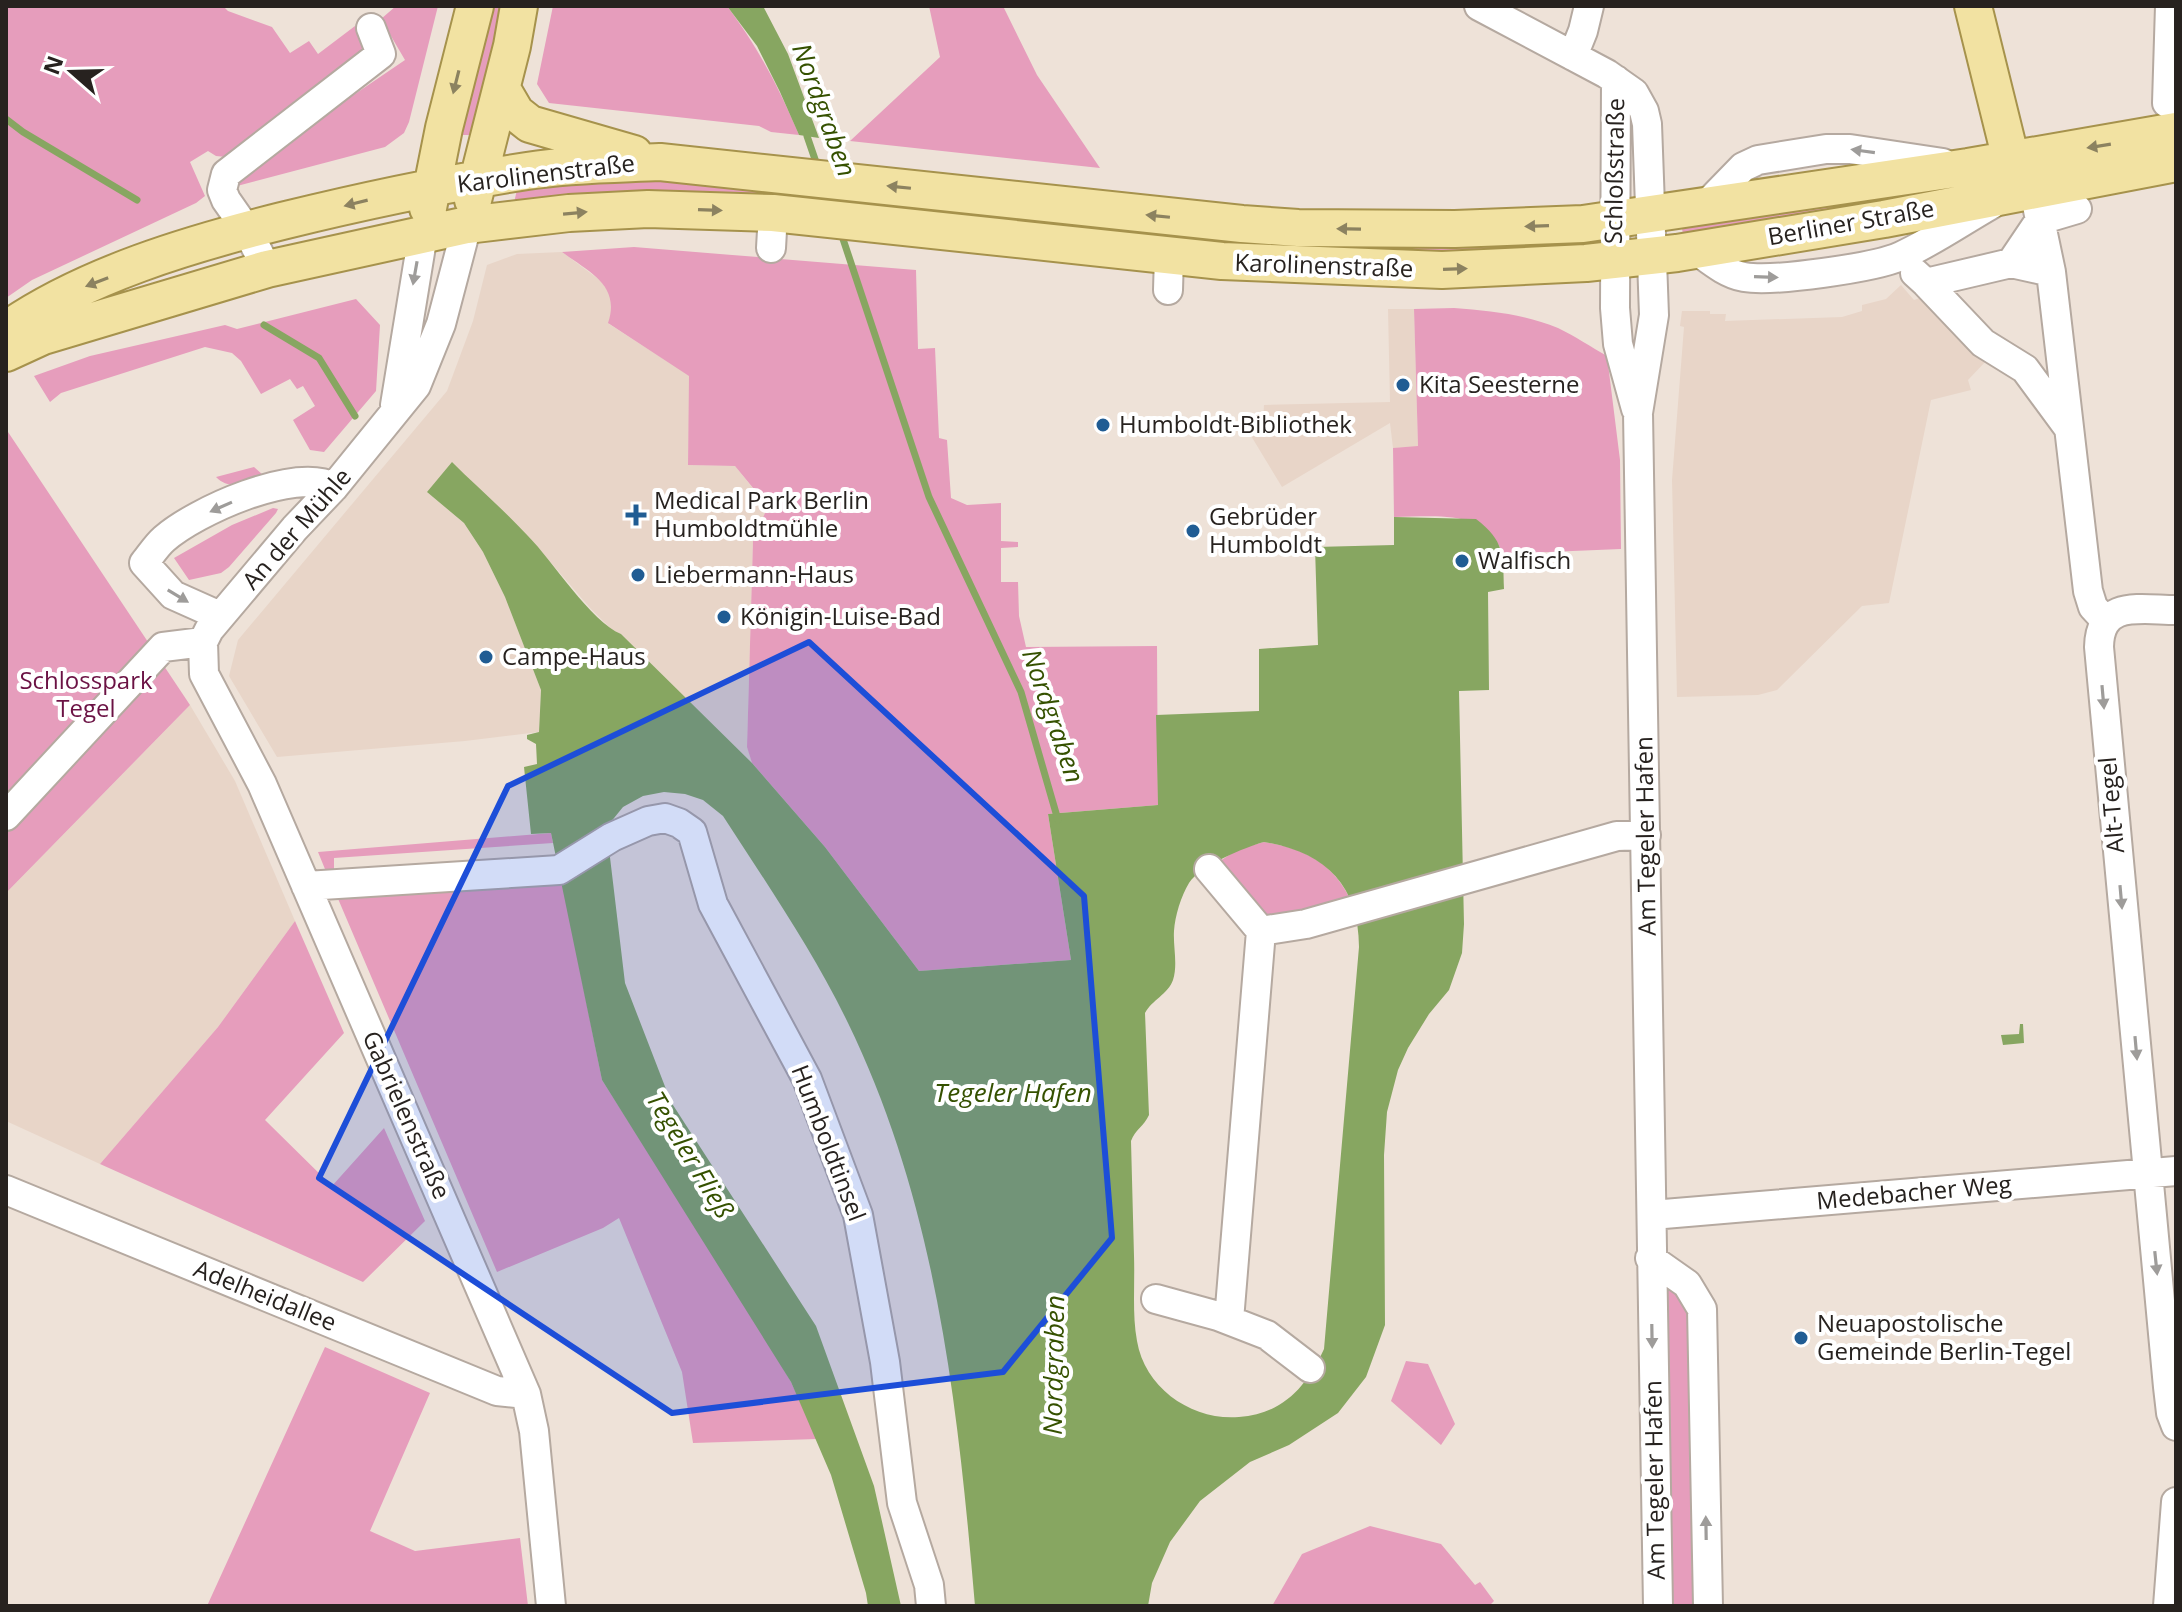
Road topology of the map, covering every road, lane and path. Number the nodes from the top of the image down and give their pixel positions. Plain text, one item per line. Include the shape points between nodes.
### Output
1 (475, 6) edge
2 (519, 6) edge
3 (1479, 6) edge
4 (1589, 6) edge
5 (1973, 6) edge
6 (2170, 6) edge
7 (371, 28) dead end
8 (1573, 56) junction
9 (1616, 80) junction
10 (502, 89) junction
11 (2171, 117) edge
12 (660, 162) junction
13 (2176, 163) edge
14 (478, 180) junction
15 (432, 188) junction
16 (2022, 192) junction
17 (1041, 203) junction
18 (2077, 209) dead end
19 (1651, 214) junction
20 (1614, 220) junction
21 (467, 225) junction
22 (236, 233) junction
23 (423, 234) junction
24 (1036, 242) junction
25 (1653, 257) junction
26 (1614, 261) junction
27 (2011, 263) junction
28 (262, 271) junction
29 (2051, 272) junction
30 (410, 313) junction
31 (441, 324) junction
32 (6, 330) edge
33 (6, 353) edge
34 (1638, 413) junction
35 (393, 417) junction
36 (2069, 429) junction
37 (334, 487) junction
38 (2176, 610) edge
39 (220, 616) junction
40 (2105, 620) junction
41 (203, 642) junction
42 (6, 816) edge
43 (1646, 835) junction
44 (1209, 869) dead end
45 (306, 886) junction
46 (1261, 931) junction
47 (2176, 1171) edge
48 (2147, 1173) junction
49 (6, 1190) edge
50 (1652, 1215) junction
51 (1650, 1258) junction
52 (1156, 1299) dead end
53 (1229, 1320) junction
54 (1310, 1368) dead end
55 (526, 1394) junction
56 (2176, 1426) edge
57 (2170, 1503) edge
58 (551, 1606) edge
59 (931, 1606) edge
60 (1658, 1606) edge
61 (1708, 1606) edge
62 (2156, 1606) edge
63 (2168, 1606) edge

1 -> 15 main road
2 - 10 main road
3 - 8 street, Schloßstraße
4 - 8 street
5 - 16 main road
6 - 11 street
7 - 22 street via 381,54 226,174 222,190
8 - 9 street, Schloßstraße
9 - 19 street, Schloßstraße via 1634,93 1644,111
9 - 20 street, Schloßstraße
10 - 12 main road via 516,113 530,124
10 - 14 main road
11 -> 16 main road, Berliner Straße
12 - 14 main road, Karolinenstraße via 543,169
17 -> 12 main road, Karolinenstraße
13 - 16 main road, Berliner Straße
14 - 15 main road, Karolinenstraße
14 - 21 main road
15 -> 22 main road, Karolinenstraße
15 - 23 main road
16 - 18 street
16 -> 19 main road, Berliner Straße via 1968,167
25 -> 16 main road, Berliner Straße
16 - 27 street
16 - 29 street
20 -> 17 main road, Karolinenstraße via 1470,228 1298,228
17 - 24 street
19 - 20 main road, Berliner Straße
19 - 25 street, Am Tegeler Hafen
20 - 26 street, Schloßstraße
21 - 23 main road, Karolinenstraße
21 -> 24 main road, Karolinenstraße via 614,210 707,210 772,230 809,217
21 - 31 street, An der Mühle
22 - 28 street
22 -> 32 main road, Karolinenstraße via 85,286
23 - 28 main road, Karolinenstraße
23 -> 30 street
24 -> 26 main road, Karolinenstraße via 1168,273 1222,261 1442,270
25 - 26 main road, Berliner Straße
25 - 34 street, Am Tegeler Hafen via 1654,315
26 - 34 street, Am Tegeler Hafen via 1618,344
27 - 29 street
27 - 36 street via 1920,278 1983,343 2025,369
28 - 33 main road, Karolinenstraße via 43,336
29 - 36 street
30 - 31 street
30 - 35 street
31 - 35 street, An der Mühle via 416,386
34 - 43 street, Am Tegeler Hafen
35 - 37 street, An der Mühle
36 - 40 street via 2088,591
37 - 39 street, An der Mühle
37 -> 39 street via 321,481 269,488 221,506 162,540 144,563 173,595
38 - 40 street via 2118,611
39 - 41 street, An der Mühle
40 -> 48 street, Alt-Tegel via 2099,631 2101,676
41 - 42 street via 163,647
41 - 45 street, Gabrielenstraße via 204,674 262,784
43 - 46 street via 1617,836 1306,924
43 - 50 street, Am Tegeler Hafen
44 - 46 street
45 - 55 street, Gabrielenstraße
45 - 59 street, Humboldtinsel via 559,870 648,821 665,818 692,832 713,904 807,1079 858,1215 885,1362 902,1503
46 - 53 street
47 - 48 street, Medebacher Weg
48 - 50 street, Medebacher Weg
48 -> 56 street, Alt-Tegel via 2169,1401
49 - 55 street, Adelheidallee via 497,1391
50 - 51 street, Am Tegeler Hafen
51 -> 60 street, Am Tegeler Hafen
61 -> 51 street, Am Tegeler Hafen via 1702,1309 1687,1284
52 - 53 street
53 - 54 street via 1267,1335
55 - 58 street, Gabrielenstraße
57 - 62 street
57 - 63 street

